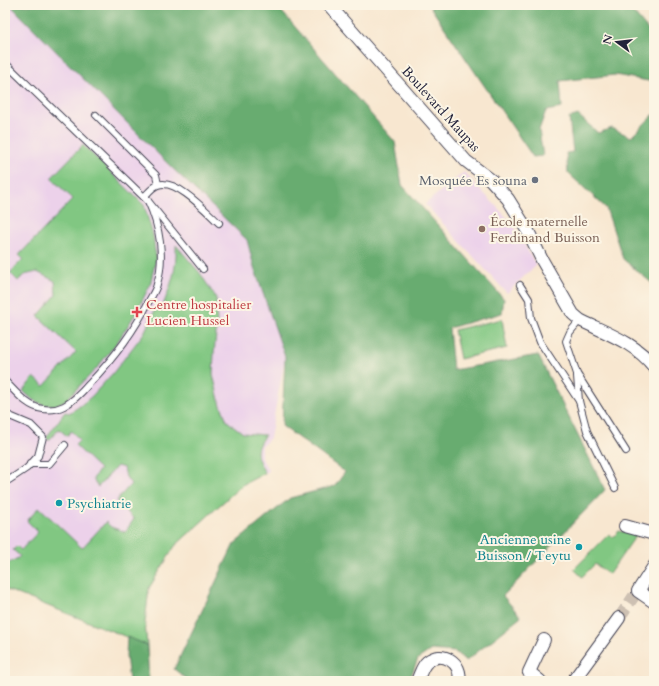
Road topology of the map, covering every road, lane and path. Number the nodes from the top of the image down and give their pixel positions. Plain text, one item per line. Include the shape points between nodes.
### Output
1 (329, 5) edge
2 (5, 63) edge
3 (96, 115) dead end
4 (158, 184) junction
5 (144, 197) junction
6 (148, 202) junction
7 (219, 223) dead end
8 (203, 269) dead end
9 (520, 285) dead end
10 (580, 320) junction
11 (654, 367) edge
12 (577, 374) junction
13 (5, 381) edge
14 (14, 390) junction
15 (5, 391) edge
16 (579, 401) junction
17 (5, 414) edge
18 (65, 445) dead end
19 (626, 451) dead end
20 (30, 464) junction
21 (5, 479) edge
22 (615, 488) dead end
23 (625, 526) dead end
24 (654, 534) edge
25 (654, 566) edge
26 (654, 602) edge
27 (619, 618) tunnel mouth
28 (544, 640) dead end
29 (417, 681) edge
30 (460, 681) edge
31 (540, 681) edge
32 (573, 681) edge

1 - 10 street, Boulevard Maupas via 466,161 491,180 508,200 573,314
2 - 5 lane
3 - 4 lane via 156,176
4 - 5 lane
4 - 7 lane via 176,187
5 - 6 lane
6 - 8 lane
6 - 14 lane via 158,229 160,267 157,286 126,340 100,372 66,406 43,409 35,407
9 - 16 lane via 529,299 531,318 540,342
10 - 11 street via 628,344 642,353
10 - 12 lane via 566,341
12 - 16 lane
12 - 19 lane
13 - 14 lane
14 - 15 lane
16 - 22 lane via 587,431
17 - 20 lane via 31,424 43,437 38,456
18 - 20 lane via 48,464
20 - 21 lane via 9,480
23 - 24 street
25 - 26 street via 636,594
27 - 32 street
28 - 31 street via 529,672
29 - 30 street via 426,663 439,656 454,662 461,674

